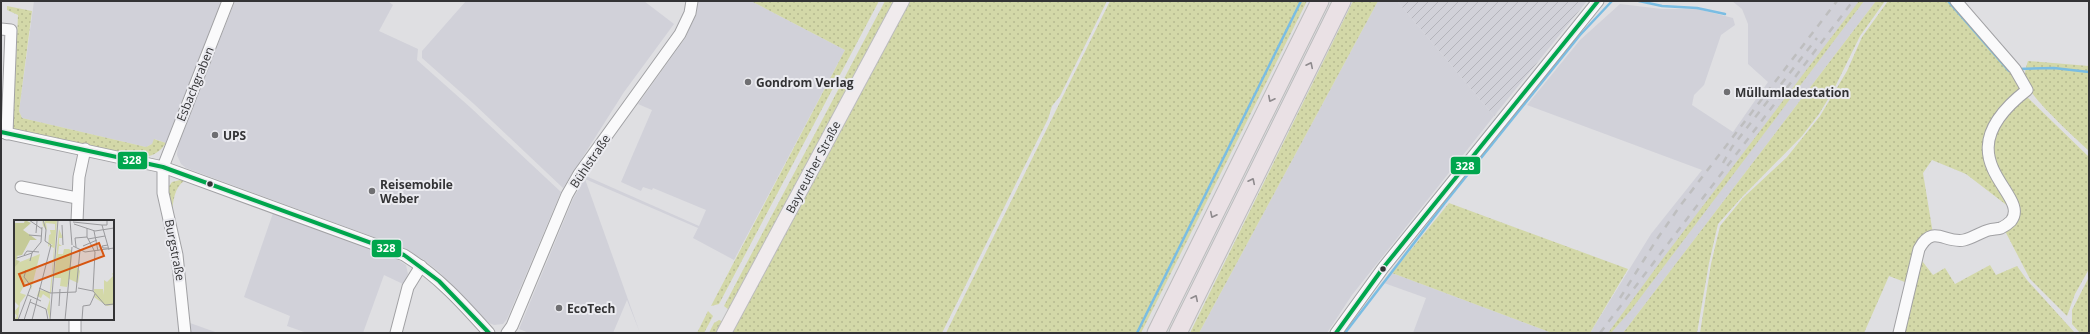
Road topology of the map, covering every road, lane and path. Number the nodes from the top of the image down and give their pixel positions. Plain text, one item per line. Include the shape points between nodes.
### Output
1 (228, 1) edge
2 (692, 1) edge
3 (902, 1) edge
4 (1320, 1) edge
5 (1342, 1) edge
6 (1598, 1) edge
7 (1956, 1) edge
8 (1, 29) edge
9 (5, 85) edge
10 (4, 133) edge
11 (85, 149) junction
12 (163, 167) junction
13 (21, 187) dead end
14 (77, 198) junction
15 (77, 220) edge
16 (421, 266) junction
17 (75, 320) edge
18 (75, 333) edge
19 (185, 333) edge
20 (396, 333) edge
21 (489, 333) edge
22 (507, 333) edge
23 (724, 333) edge
24 (1156, 333) edge
25 (1178, 333) edge
26 (1336, 333) edge
27 (1899, 333) edge

1 - 12 street, Esbachgraben
2 - 22 street, Bühlstraße via 690,13 680,34 579,174 567,195
3 - 23 main road, Bayreuther Straße
4 -> 24 highway
25 -> 5 highway
6 - 26 street via 1383,268
7 - 27 street via 2015,69 2027,90 1996,121 1991,130 1987,149 1990,165 2014,202 2014,216 2002,228 1963,240 1938,235 1924,240 1919,249
8 - 9 street via 11,30
9 - 10 street
10 - 11 street
11 - 12 street
11 - 14 street
12 - 16 street via 404,255
12 - 19 street, Burgstraße via 163,193 178,255
13 - 14 street
14 - 15 street
16 - 20 street via 408,287
16 - 21 street via 448,288
17 - 18 street

